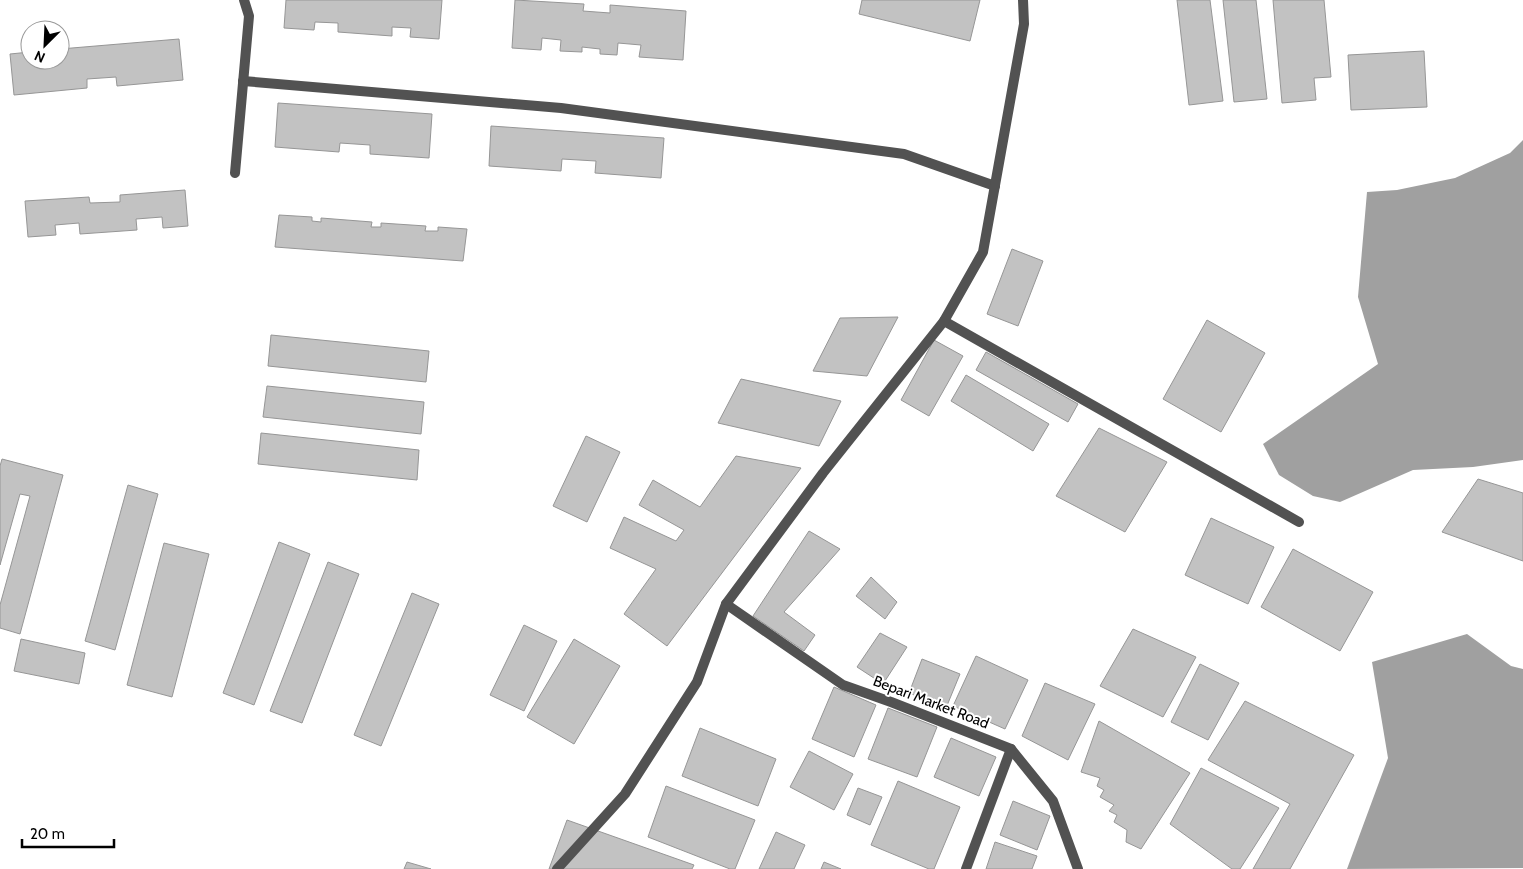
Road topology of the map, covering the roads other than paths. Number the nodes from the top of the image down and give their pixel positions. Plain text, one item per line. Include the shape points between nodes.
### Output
1 (244, 0) edge
2 (1023, 0) edge
3 (243, 81) junction
4 (235, 173) dead end
5 (995, 186) junction
6 (944, 321) junction
7 (1299, 522) dead end
8 (726, 604) junction
9 (1011, 749) junction
10 (557, 869) edge
11 (966, 869) edge
12 (1078, 869) edge

1 - 3 street via 249,16
2 - 5 street via 1024,24
3 - 4 street
3 - 5 street via 561,108 904,154
5 - 6 street via 983,252
6 - 7 street
6 - 8 street via 823,473
8 - 9 street, Bepari Market Road via 843,685
8 - 10 street via 697,682 625,794
9 - 11 street
9 - 12 street, Bepari Market Road via 1053,801

